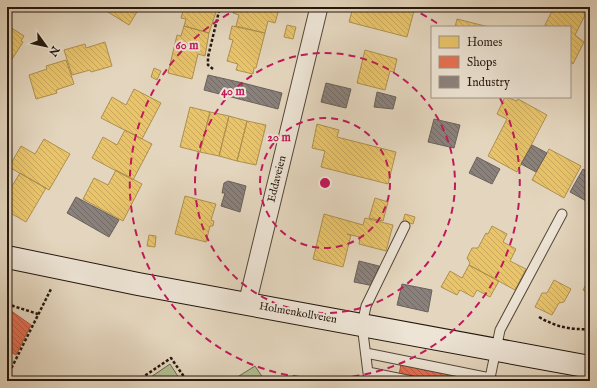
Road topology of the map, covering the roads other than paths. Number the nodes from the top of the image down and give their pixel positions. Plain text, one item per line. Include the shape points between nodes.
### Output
1 (319, 7) edge
2 (562, 214) dead end
3 (405, 226) dead end
4 (7, 257) edge
5 (247, 304) junction
6 (362, 325) junction
7 (495, 349) junction
8 (366, 353) junction
9 (590, 367) edge
10 (369, 377) edge
11 (492, 380) edge
12 (412, 381) edge

1 - 5 street, Eddaveien
2 - 7 lane via 500,330
3 - 6 lane via 366,306
4 - 5 main road, Holmenkollveien
5 - 6 main road, Holmenkollveien
6 - 7 main road, Holmenkollveien
6 - 8 lane
7 - 9 main road, Holmenkollveien
7 - 11 lane
8 - 10 lane
8 - 11 lane
10 - 12 lane

